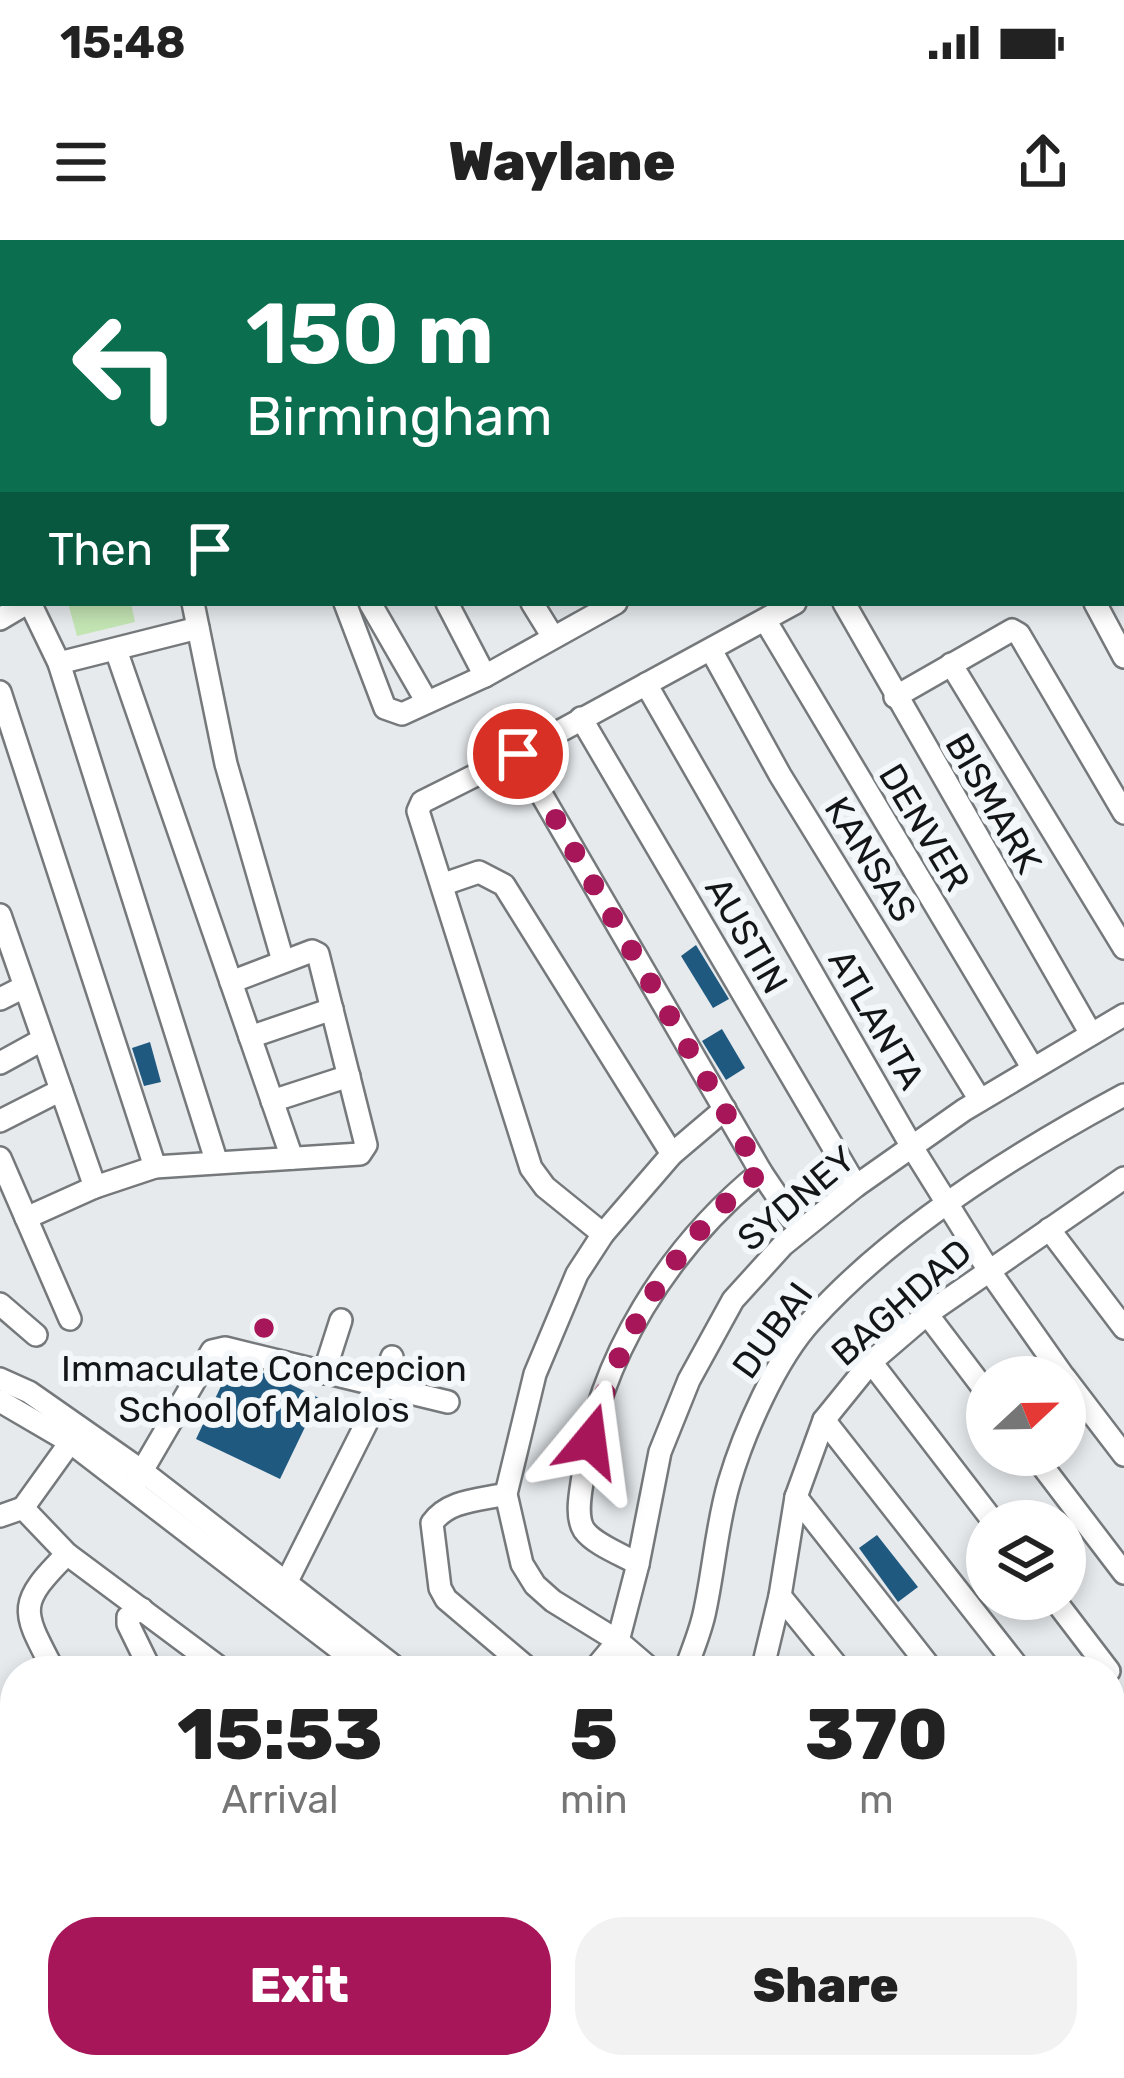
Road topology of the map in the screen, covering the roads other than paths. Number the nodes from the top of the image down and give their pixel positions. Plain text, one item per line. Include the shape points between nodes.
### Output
1 (30, 606) edge
2 (194, 606) edge
3 (346, 606) edge
4 (372, 606) edge
5 (449, 606) edge
6 (534, 606) edge
7 (607, 606) edge
8 (789, 606) edge
9 (846, 606) edge
10 (1098, 606) edge
11 (765, 620) junction
12 (198, 628) junction
13 (553, 637) junction
14 (1121, 642) edge
15 (116, 650) junction
16 (711, 650) junction
17 (58, 663) junction
18 (952, 664) junction
19 (485, 676) junction
20 (646, 685) junction
21 (0, 692) edge
22 (895, 697) junction
23 (427, 702) junction
24 (581, 718) junction
25 (518, 754) junction
26 (1124, 812) edge
27 (444, 884) junction
28 (2, 928) edge
29 (1124, 948) edge
30 (283, 961) junction
31 (231, 982) junction
32 (25, 987) junction
33 (0, 999) edge
34 (332, 1009) junction
35 (1124, 1016) edge
36 (1091, 1034) junction
37 (250, 1036) junction
38 (43, 1040) junction
39 (0, 1063) edge
40 (1033, 1067) junction
41 (349, 1076) junction
42 (61, 1090) junction
43 (1124, 1095) edge
44 (980, 1100) junction
45 (272, 1101) junction
46 (725, 1109) junction
47 (0, 1121) edge
48 (912, 1147) junction
49 (672, 1154) junction
50 (0, 1158) edge
51 (292, 1158) junction
52 (215, 1160) junction
53 (155, 1167) junction
54 (760, 1172) junction
55 (856, 1186) junction
56 (95, 1187) junction
57 (1121, 1187) edge
58 (948, 1206) junction
59 (26, 1218) junction
60 (1048, 1229) junction
61 (800, 1230) junction
62 (603, 1234) junction
63 (988, 1269) junction
64 (0, 1304) edge
65 (927, 1315) junction
66 (70, 1319) dead end
67 (341, 1320) dead end
68 (1124, 1328) edge
69 (36, 1335) dead end
70 (1050, 1356) edge
71 (392, 1357) dead end
72 (871, 1362) junction
73 (966, 1366) edge
74 (324, 1373) junction
75 (0, 1379) edge
76 (382, 1386) junction
77 (0, 1401) edge
78 (448, 1402) dead end
79 (1086, 1405) edge
80 (824, 1420) junction
81 (76, 1434) junction
82 (1124, 1455) edge
83 (1050, 1476) edge
84 (137, 1480) junction
85 (506, 1494) junction
86 (796, 1497) junction
87 (978, 1500) edge
88 (23, 1508) junction
89 (0, 1516) edge
90 (67, 1554) junction
91 (638, 1564) junction
92 (1124, 1573) edge
93 (281, 1592) junction
94 (780, 1596) junction
95 (142, 1609) junction
96 (1070, 1620) edge
97 (618, 1641) junction
98 (46, 1656) edge
99 (144, 1656) edge
100 (204, 1656) edge
101 (351, 1656) edge
102 (377, 1656) edge
103 (513, 1656) edge
104 (606, 1656) edge
105 (636, 1656) edge
106 (690, 1656) edge
107 (766, 1656) edge
108 (829, 1656) edge
109 (921, 1656) edge
110 (1009, 1656) edge
111 (1098, 1656) edge

1 - 17 street
2 - 12 street
3 - 23 street via 385,708 402,714
4 - 23 street
5 - 19 street
6 - 13 street
7 - 13 street
8 - 11 street
9 - 22 street, BISMARK
10 - 14 street
11 - 16 street
11 - 40 street, DENVER
12 - 15 street
12 - 30 street via 226,764
13 - 19 street
15 - 17 street
15 - 31 street
16 - 20 street
16 - 44 street, KANSAS
17 - 52 street
18 - 22 street
18 - 26 street via 1003,632 1019,634
18 - 29 street
19 - 23 street
20 - 24 street
20 - 48 street, ATLANTA
21 - 53 street
22 - 36 street, BISMARK
24 - 25 street
24 - 55 street, AUSTIN
25 - 27 street via 422,802 418,811
25 - 46 street
27 - 49 street via 479,872 504,884
27 - 62 street via 531,1168
28 - 32 street
30 - 31 street
30 - 34 street via 318,954
31 - 37 street
32 - 33 street
32 - 38 street
34 - 37 street
34 - 41 street
35 - 36 street, SYDNEY
36 - 40 street, SYDNEY
37 - 45 street
38 - 39 street
38 - 42 street
40 - 44 street, SYDNEY
41 - 45 street
41 - 51 street via 364,1150
42 - 47 street
42 - 56 street
43 - 58 street, DUBAI
44 - 48 street, SYDNEY
45 - 51 street
46 - 49 street
46 - 54 street
48 - 55 street, SYDNEY
48 - 58 street, ATLANTA
49 - 62 street
50 - 59 street
51 - 52 street
52 - 53 street
53 - 56 street
54 - 61 street
54 - 91 street via 707,1222 663,1281 628,1330 602,1393 579,1518 590,1535
55 - 61 street, SYDNEY
56 - 59 street
57 - 60 street, BAGHDAD
58 - 63 street, ATLANTA
58 - 106 street, DUBAI via 808,1323 756,1407 728,1485
59 - 66 street
60 - 63 street, BAGHDAD
60 - 68 street
61 - 91 street, SYDNEY via 733,1300 689,1380 660,1452
62 - 85 street via 544,1352
63 - 65 street, BAGHDAD
63 - 70 street, ATLANTA
64 - 69 street
65 - 72 street, BAGHDAD
65 - 73 street
67 - 74 street
71 - 76 street
72 - 80 street, BAGHDAD
72 - 87 street
74 - 76 street
74 - 84 street via 226,1348 212,1352
75 - 81 street via 29,1392
76 - 78 street
76 - 93 street
77 - 81 street
79 - 82 street, ATLANTA
80 - 86 street, BAGHDAD
80 - 110 street
81 - 84 street
81 - 88 street
83 - 92 street
84 - 93 street
85 - 97 street via 522,1564 536,1585
85 - 103 street via 450,1507 432,1523 440,1588
86 - 94 street, BAGHDAD
86 - 109 street
88 - 89 street
88 - 90 street
90 - 95 street
90 - 98 street via 28,1602
91 - 97 street, SYDNEY
93 - 101 street
93 - 102 street
94 - 107 street, BAGHDAD
94 - 108 street
95 - 99 street via 128,1624
95 - 100 street
96 - 111 street
97 - 104 street, SYDNEY
97 - 105 street

